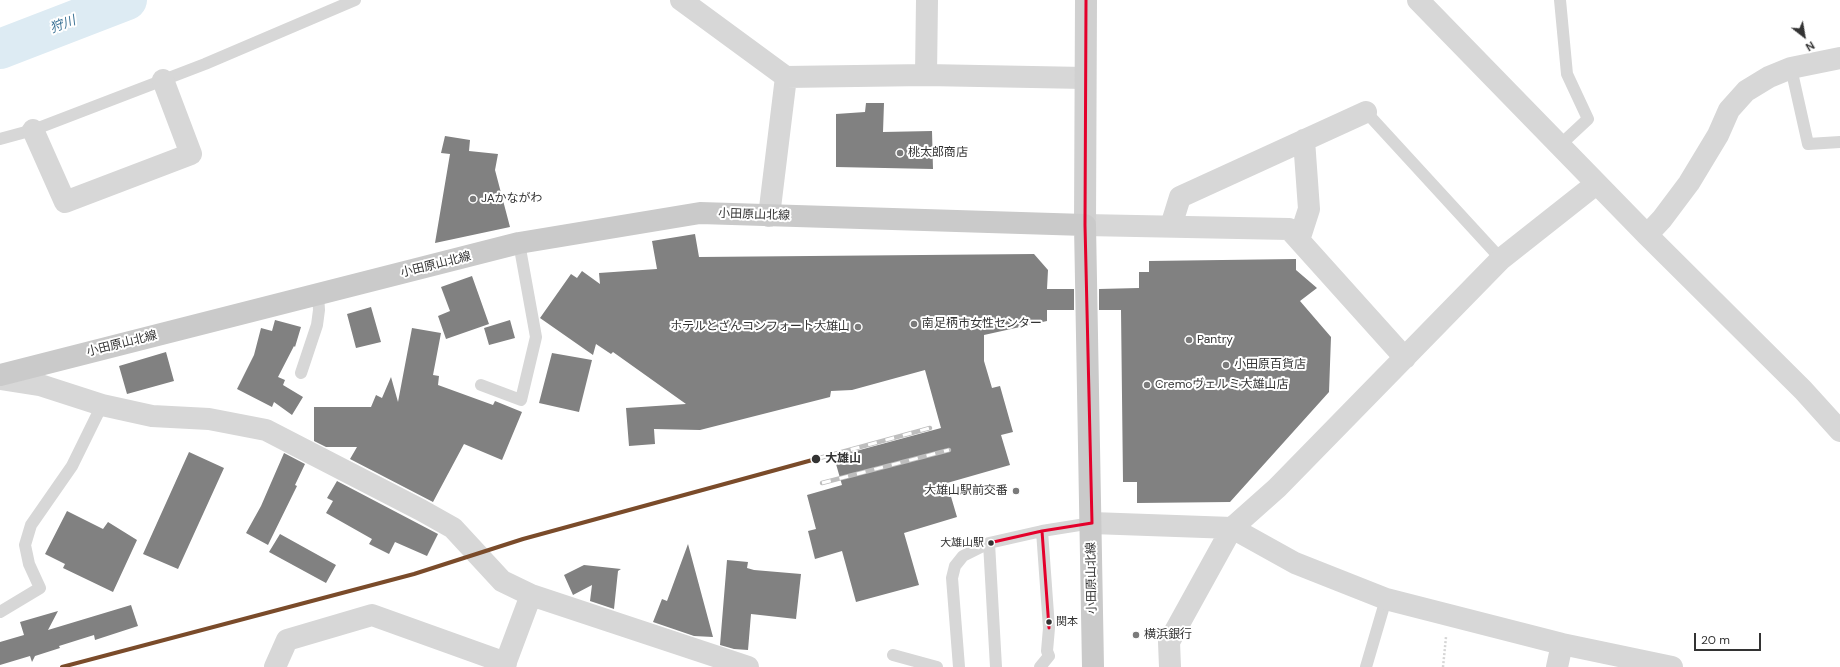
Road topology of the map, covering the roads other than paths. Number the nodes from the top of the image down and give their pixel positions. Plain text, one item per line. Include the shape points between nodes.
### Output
1 (355, 0) edge
2 (680, 0) edge
3 (927, 0) edge
4 (1086, 0) edge
5 (1418, 0) edge
6 (1560, 0) edge
7 (1840, 58) edge
8 (1791, 68) junction
9 (926, 75) junction
10 (786, 77) junction
11 (1085, 78) junction
12 (164, 80) junction
13 (1366, 112) joint
14 (33, 130) junction
15 (0, 139) edge
16 (1304, 140) junction
17 (1840, 142) edge
18 (1560, 146) junction
19 (1596, 184) junction
20 (769, 216) junction
21 (1085, 225) junction
22 (1171, 226) junction
23 (1646, 236) junction
24 (1299, 240) junction
25 (519, 243) junction
26 (1501, 259) junction
27 (318, 294) junction
28 (1405, 358) junction
29 (301, 372) dead end
30 (0, 375) edge
31 (0, 379) edge
32 (481, 385) dead end
33 (102, 405) junction
34 (1840, 431) edge
35 (1092, 523) junction
36 (1232, 528) junction
37 (1042, 531) junction
38 (989, 543) junction
39 (531, 595) junction
40 (1386, 599) junction
41 (0, 612) edge
42 (1562, 644) junction
43 (893, 655) dead end
44 (505, 665) edge
45 (276, 667) edge
46 (748, 667) edge
47 (937, 667) edge
48 (959, 667) edge
49 (996, 667) edge
50 (1040, 667) edge
51 (1093, 667) edge
52 (1170, 667) edge
53 (1366, 667) edge
54 (1557, 667) edge
55 (1672, 667) edge

1 - 12 lane
2 - 10 street
3 - 9 street
4 - 11 main road
5 - 18 street
6 - 18 lane via 1567,74 1588,119
7 - 8 street
8 - 17 lane via 1808,144
8 - 23 street via 1746,91 1730,110 1689,183
9 - 10 street
9 - 11 street
10 - 20 street
11 - 21 main road
12 - 14 lane
12 - 14 street via 191,154 65,202
13 - 16 street
13 - 26 lane
14 - 15 lane
16 - 22 street via 1180,198
16 - 24 street via 1309,209
18 - 19 street
19 - 23 street
19 - 26 street
20 - 21 main road, 小田原山北線
20 - 25 main road, 小田原山北線 via 700,213
21 - 22 street
21 - 35 main road, 小田原山北線
22 - 24 street via 1289,229
23 - 34 street via 1803,390
24 - 28 street
25 - 27 main road, 小田原山北線
25 - 32 lane via 536,337 521,400
26 - 28 street
27 - 29 lane via 317,325
27 - 30 main road, 小田原山北線
28 - 36 street via 1277,488
31 - 33 street via 40,385
33 - 39 street via 152,416 209,419 266,430 453,528 502,581
33 - 41 lane via 72,466 31,525 25,545 28,564 40,588
35 - 36 street
35 - 37 lane
35 - 51 main road, 小田原山北線
36 - 40 street via 1295,563
36 - 52 street via 1169,642
37 - 38 lane
37 - 50 lane via 1049,656
38 - 48 lane via 963,556 955,566 952,578
38 - 49 lane
39 - 44 street
39 - 46 street
40 - 42 street
40 - 53 lane
42 - 54 street
42 - 55 street
43 - 47 lane
44 - 45 street via 372,615 287,640

